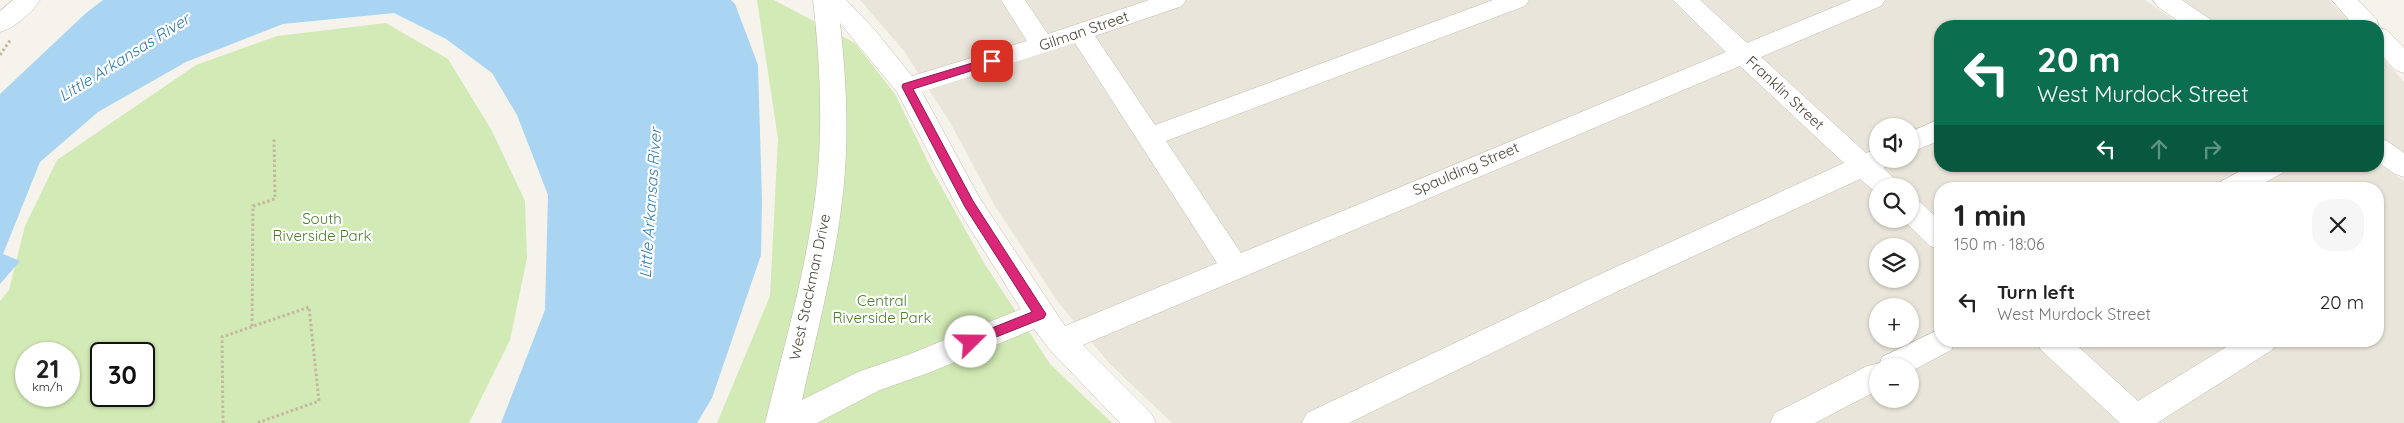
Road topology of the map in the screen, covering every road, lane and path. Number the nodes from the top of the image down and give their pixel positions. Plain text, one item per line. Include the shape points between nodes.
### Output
1 (28, 0) edge
2 (825, 0) edge
3 (832, 0) edge
4 (1013, 0) edge
5 (1174, 0) edge
6 (1517, 0) edge
7 (1685, 0) edge
8 (1873, 0) edge
9 (2165, 0) edge
10 (2344, 0) edge
11 (2193, 20) edge
12 (2362, 20) edge
13 (7, 30) edge
14 (1081, 33) junction
15 (2384, 42) edge
16 (1042, 45) junction
17 (1742, 53) junction
18 (0, 55) edge
19 (2404, 64) edge
20 (907, 87) junction
21 (1934, 132) edge
22 (274, 138) dead end
23 (1150, 138) junction
24 (1919, 139) edge
25 (2384, 152) edge
26 (1869, 161) edge
27 (1869, 162) edge
28 (2404, 167) edge
29 (2262, 172) edge
30 (2243, 182) edge
31 (1919, 218) edge
32 (1934, 232) edge
33 (1235, 266) junction
34 (1040, 314) junction
35 (252, 326) junction
36 (1060, 341) junction
37 (1934, 345) edge
38 (2058, 347) edge
39 (2253, 347) edge
40 (1908, 358) edge
41 (1869, 380) edge
42 (2138, 421) edge
43 (223, 423) edge
44 (257, 423) edge
45 (781, 423) edge
46 (787, 423) edge
47 (1140, 423) edge
48 (1318, 423) edge
49 (1786, 423) edge

1 - 13 street
2 - 45 street, West Stackman Drive via 833,69 833,150 824,232
3 - 20 street
4 - 16 street
5 - 14 street, Gilman Street
6 - 23 street
7 - 17 street, Franklin Street
8 - 17 street, Spaulding Street
9 - 11 street
10 - 12 street
13 - 18 path
14 - 16 street, Gilman Street
14 - 23 street
15 - 19 street
16 - 20 street, Gilman Street
17 - 26 street, Franklin Street
17 - 33 street, Spaulding Street
20 - 34 street via 969,204
21 - 24 street
22 - 35 path via 275,199 253,206
23 - 33 street
25 - 28 street
27 - 48 street
29 - 30 street
31 - 32 street
33 - 36 street, Spaulding Street
34 - 36 street
34 - 46 street via 869,381
35 - 43 path via 222,337
35 - 44 path via 309,307 319,401
36 - 47 street
37 - 40 street
38 - 42 street
39 - 42 street
41 - 49 street

